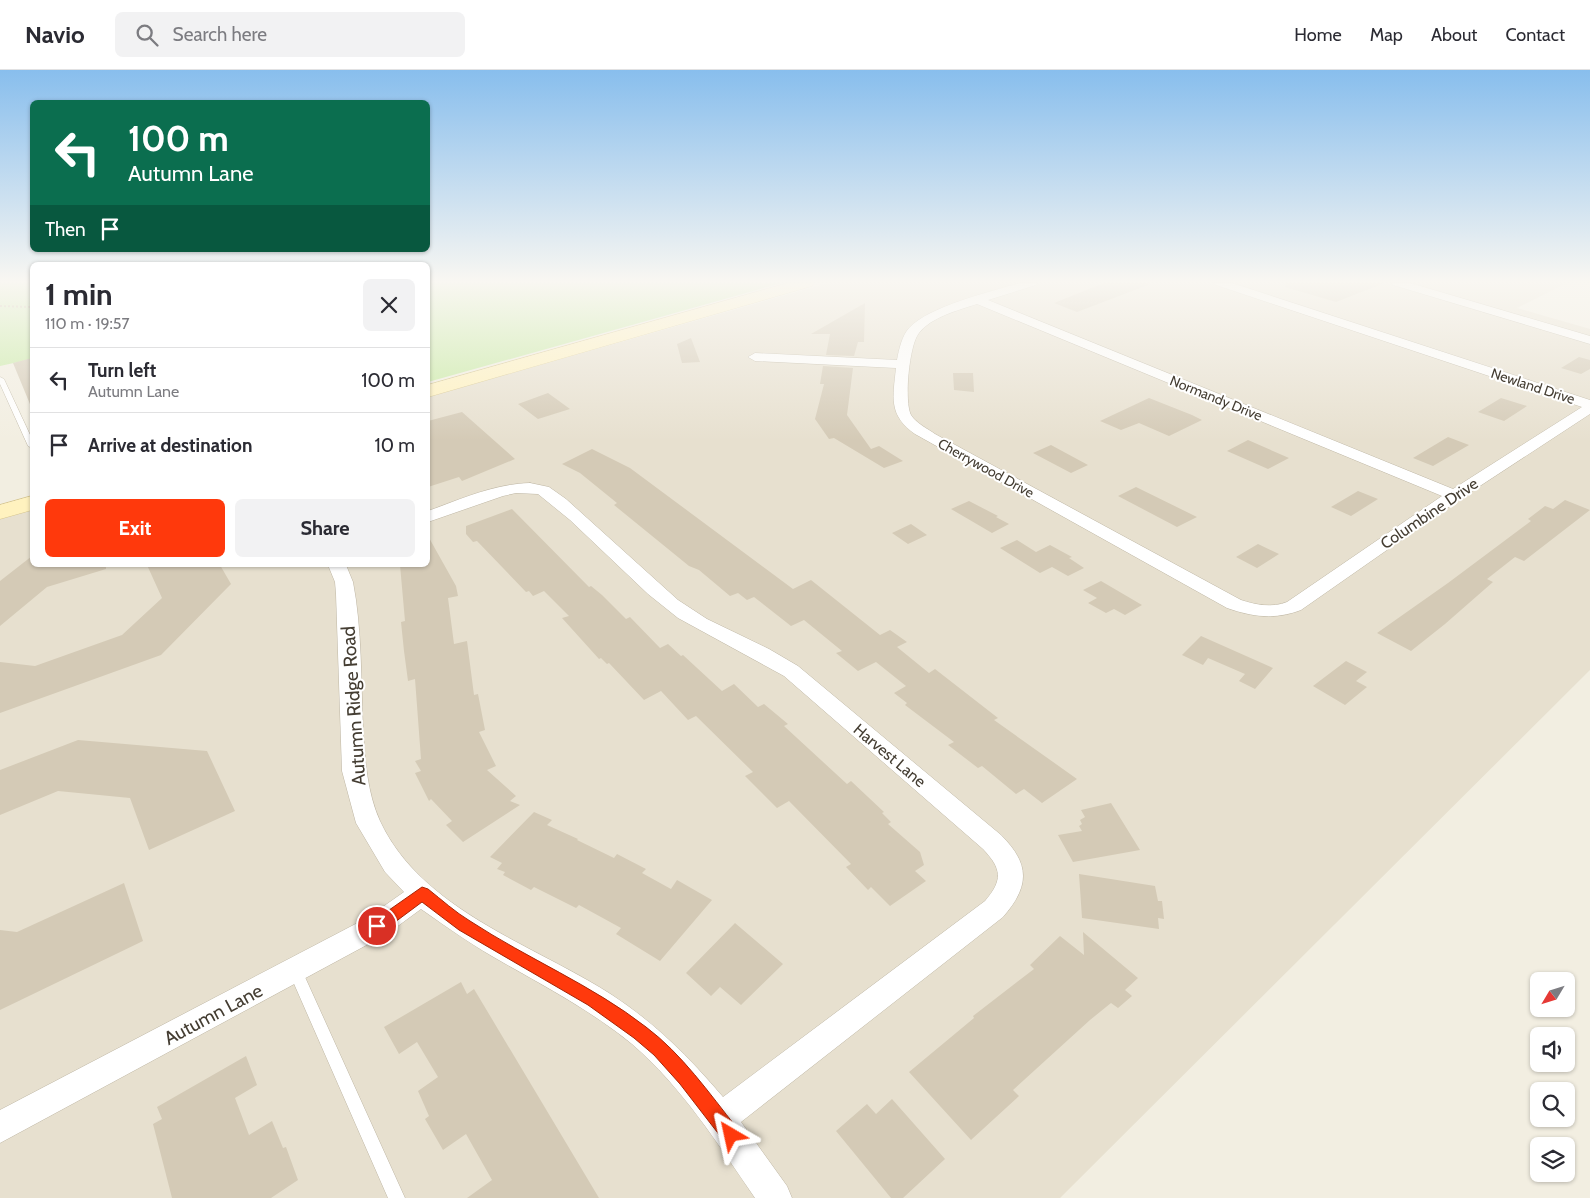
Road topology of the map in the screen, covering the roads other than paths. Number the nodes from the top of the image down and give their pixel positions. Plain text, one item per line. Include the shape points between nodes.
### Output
1 (622, 336) edge
2 (911, 336) edge
3 (1064, 336) edge
4 (1378, 336) edge
5 (1575, 336) edge
6 (1590, 340) edge
7 (755, 357) dead end
8 (903, 364) junction
9 (1, 379) edge
10 (430, 390) edge
11 (1590, 406) edge
12 (30, 442) edge
13 (1454, 495) junction
14 (30, 504) edge
15 (0, 512) edge
16 (430, 516) edge
17 (338, 567) edge
18 (1267, 611) joint
19 (422, 894) junction
20 (295, 970) junction
21 (720, 1119) junction
22 (0, 1128) edge
23 (397, 1198) edge
24 (775, 1198) edge

1 - 10 main road
2 - 8 street, Cherrywood Drive
3 - 13 street, Normandy Drive
4 - 11 street, Newland Drive
5 - 6 street
7 - 8 street
8 - 18 street, Cherrywood Drive via 900,404 902,413 916,428 1234,604
9 - 12 lane
11 - 13 street, Columbine Drive
13 - 18 street, Columbine Drive via 1294,606
14 - 15 main road
16 - 21 street, Harvest Lane via 507,489 525,486 543,490 670,604 700,624 791,671 992,842 1010,865 1010,889 994,909
17 - 19 street, Autumn Ridge Road via 346,594 357,792 371,832 383,851
19 - 20 street, Autumn Lane via 377,926
19 - 21 street, Autumn Ridge Road via 464,926 594,1000 640,1032 686,1078
20 - 22 street, Autumn Lane
20 - 23 lane
21 - 24 street, Autumn Ridge Road

